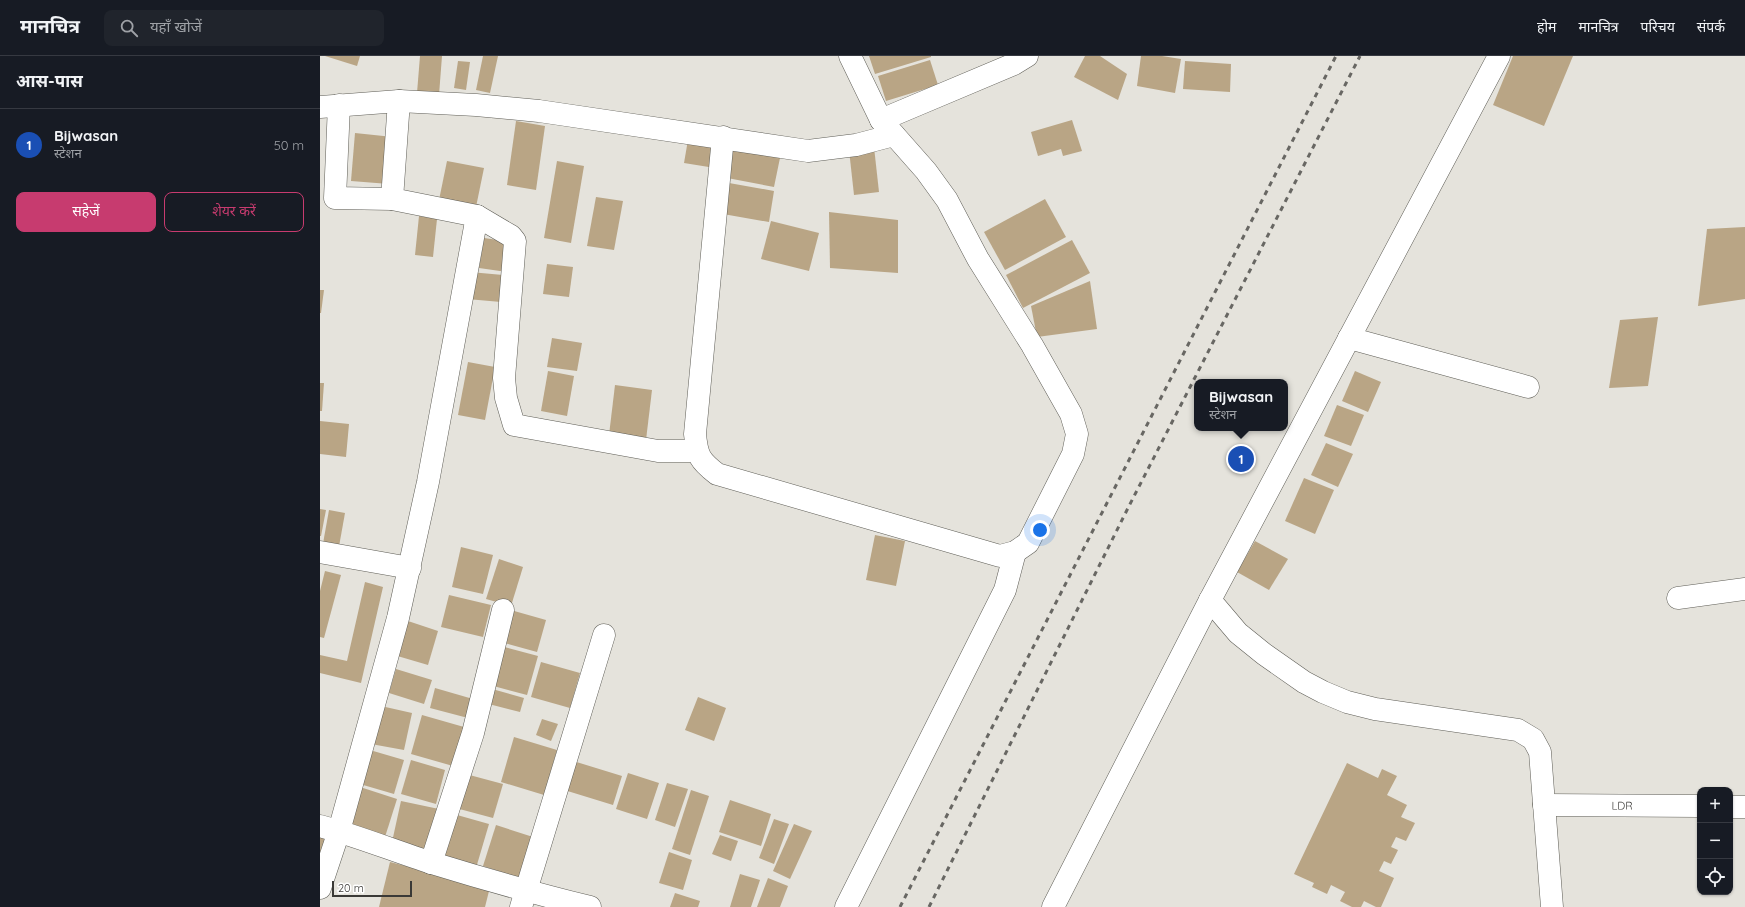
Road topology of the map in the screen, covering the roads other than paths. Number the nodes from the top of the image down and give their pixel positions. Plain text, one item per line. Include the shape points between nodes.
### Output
1 (850, 56) edge
2 (1027, 56) edge
3 (1499, 56) edge
4 (399, 101) junction
5 (329, 106) edge
6 (888, 128) junction
7 (723, 137) junction
8 (392, 199) junction
9 (477, 216) junction
10 (1350, 338) junction
11 (1528, 387) dead end
12 (696, 451) junction
13 (320, 552) edge
14 (1015, 552) junction
15 (410, 568) junction
16 (1745, 589) edge
17 (1678, 598) dead end
18 (1210, 600) junction
19 (503, 610) dead end
20 (604, 635) dead end
21 (1544, 805) junction
22 (1697, 806) edge
23 (1733, 807) edge
24 (1745, 807) edge
25 (330, 828) edge
26 (431, 863) junction
27 (320, 888) edge
28 (523, 899) edge
29 (590, 907) edge
30 (846, 907) edge
31 (1053, 907) edge
32 (1552, 907) edge

1 - 6 street
2 - 6 street
3 - 10 street
4 - 5 street
4 - 7 street via 539,111
4 - 8 street
5 - 8 street via 335,198
6 - 7 street via 856,145 808,150
6 - 14 street via 926,171 947,200 978,259 1032,345 1071,414 1077,434 1072,454 1028,542
7 - 12 street via 695,434
8 - 9 street
9 - 12 street via 512,236 515,241 504,378 506,398 514,425 658,451
9 - 15 street
10 - 11 street
10 - 18 street
12 - 14 street via 703,464 717,474 1000,556
13 - 15 street
14 - 30 street via 1005,590
15 - 25 street via 398,618
16 - 17 street
18 - 21 street via 1238,633 1264,654 1304,682 1346,702 1376,710 1518,730 1533,739 1540,752
18 - 31 street
19 - 26 street via 473,733
20 - 28 street
21 - 22 street, LDR
21 - 32 street
23 - 24 street
25 - 26 street
25 - 27 street
26 - 28 street
28 - 29 street

